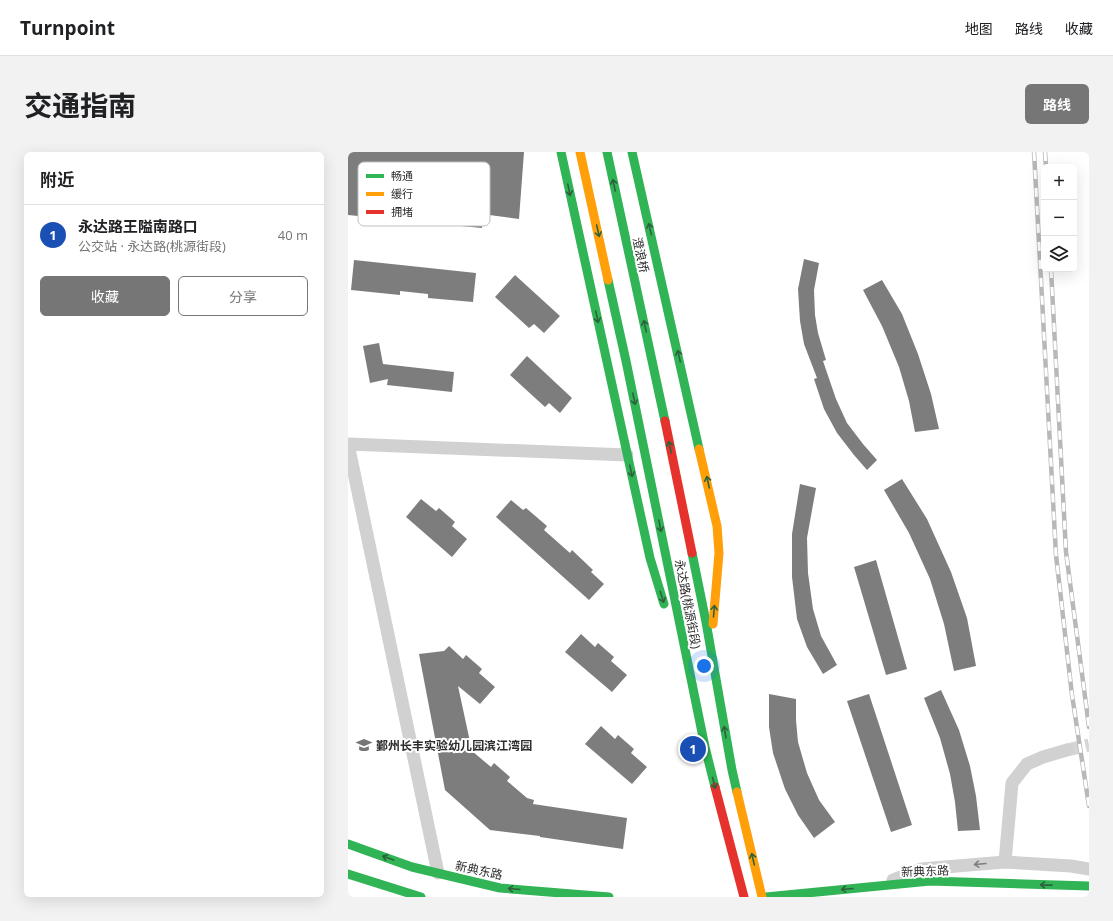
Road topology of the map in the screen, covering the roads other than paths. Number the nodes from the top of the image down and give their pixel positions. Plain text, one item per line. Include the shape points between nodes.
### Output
1 (560, 152) edge
2 (580, 152) edge
3 (606, 152) edge
4 (632, 152) edge
5 (653, 364) joint
6 (348, 444) edge
7 (627, 455) junction
8 (666, 609) dead end
9 (671, 624) dead end
10 (711, 650) junction
11 (696, 704) junction
12 (1067, 750) tunnel mouth
13 (348, 844) edge
14 (1005, 862) junction
15 (1089, 869) edge
16 (438, 873) junction
17 (348, 874) edge
18 (1087, 886) edge
19 (875, 887) junction
20 (398, 890) junction
21 (407, 897) edge
22 (421, 897) edge
23 (609, 897) edge
24 (744, 897) edge
25 (762, 897) edge
26 (766, 897) edge

1 -> 7 main road
2 -> 11 main road, 永达路(桃源街段) via 626,361
5 -> 3 main road, 澄浪桥
10 -> 4 main road via 719,553 717,526
10 -> 5 main road, 永达路(桃源街段)
6 - 7 street
6 - 16 street
7 -> 8 main road via 650,558
9 - 11 main road
25 -> 10 main road, 永达路(桃源街段) via 732,770
11 -> 24 main road, 永达路(桃源街段)
12 - 14 street via 1027,764 1012,783
16 -> 13 main road, 新典东路 via 412,867
14 - 15 street
14 -> 19 street via 922,869
23 -> 16 main road, 新典东路 via 500,888
17 - 20 main road
18 -> 19 main road, 新典东路 via 930,882
19 -> 26 main road, 新典东路
20 - 21 main road
20 - 22 main road

